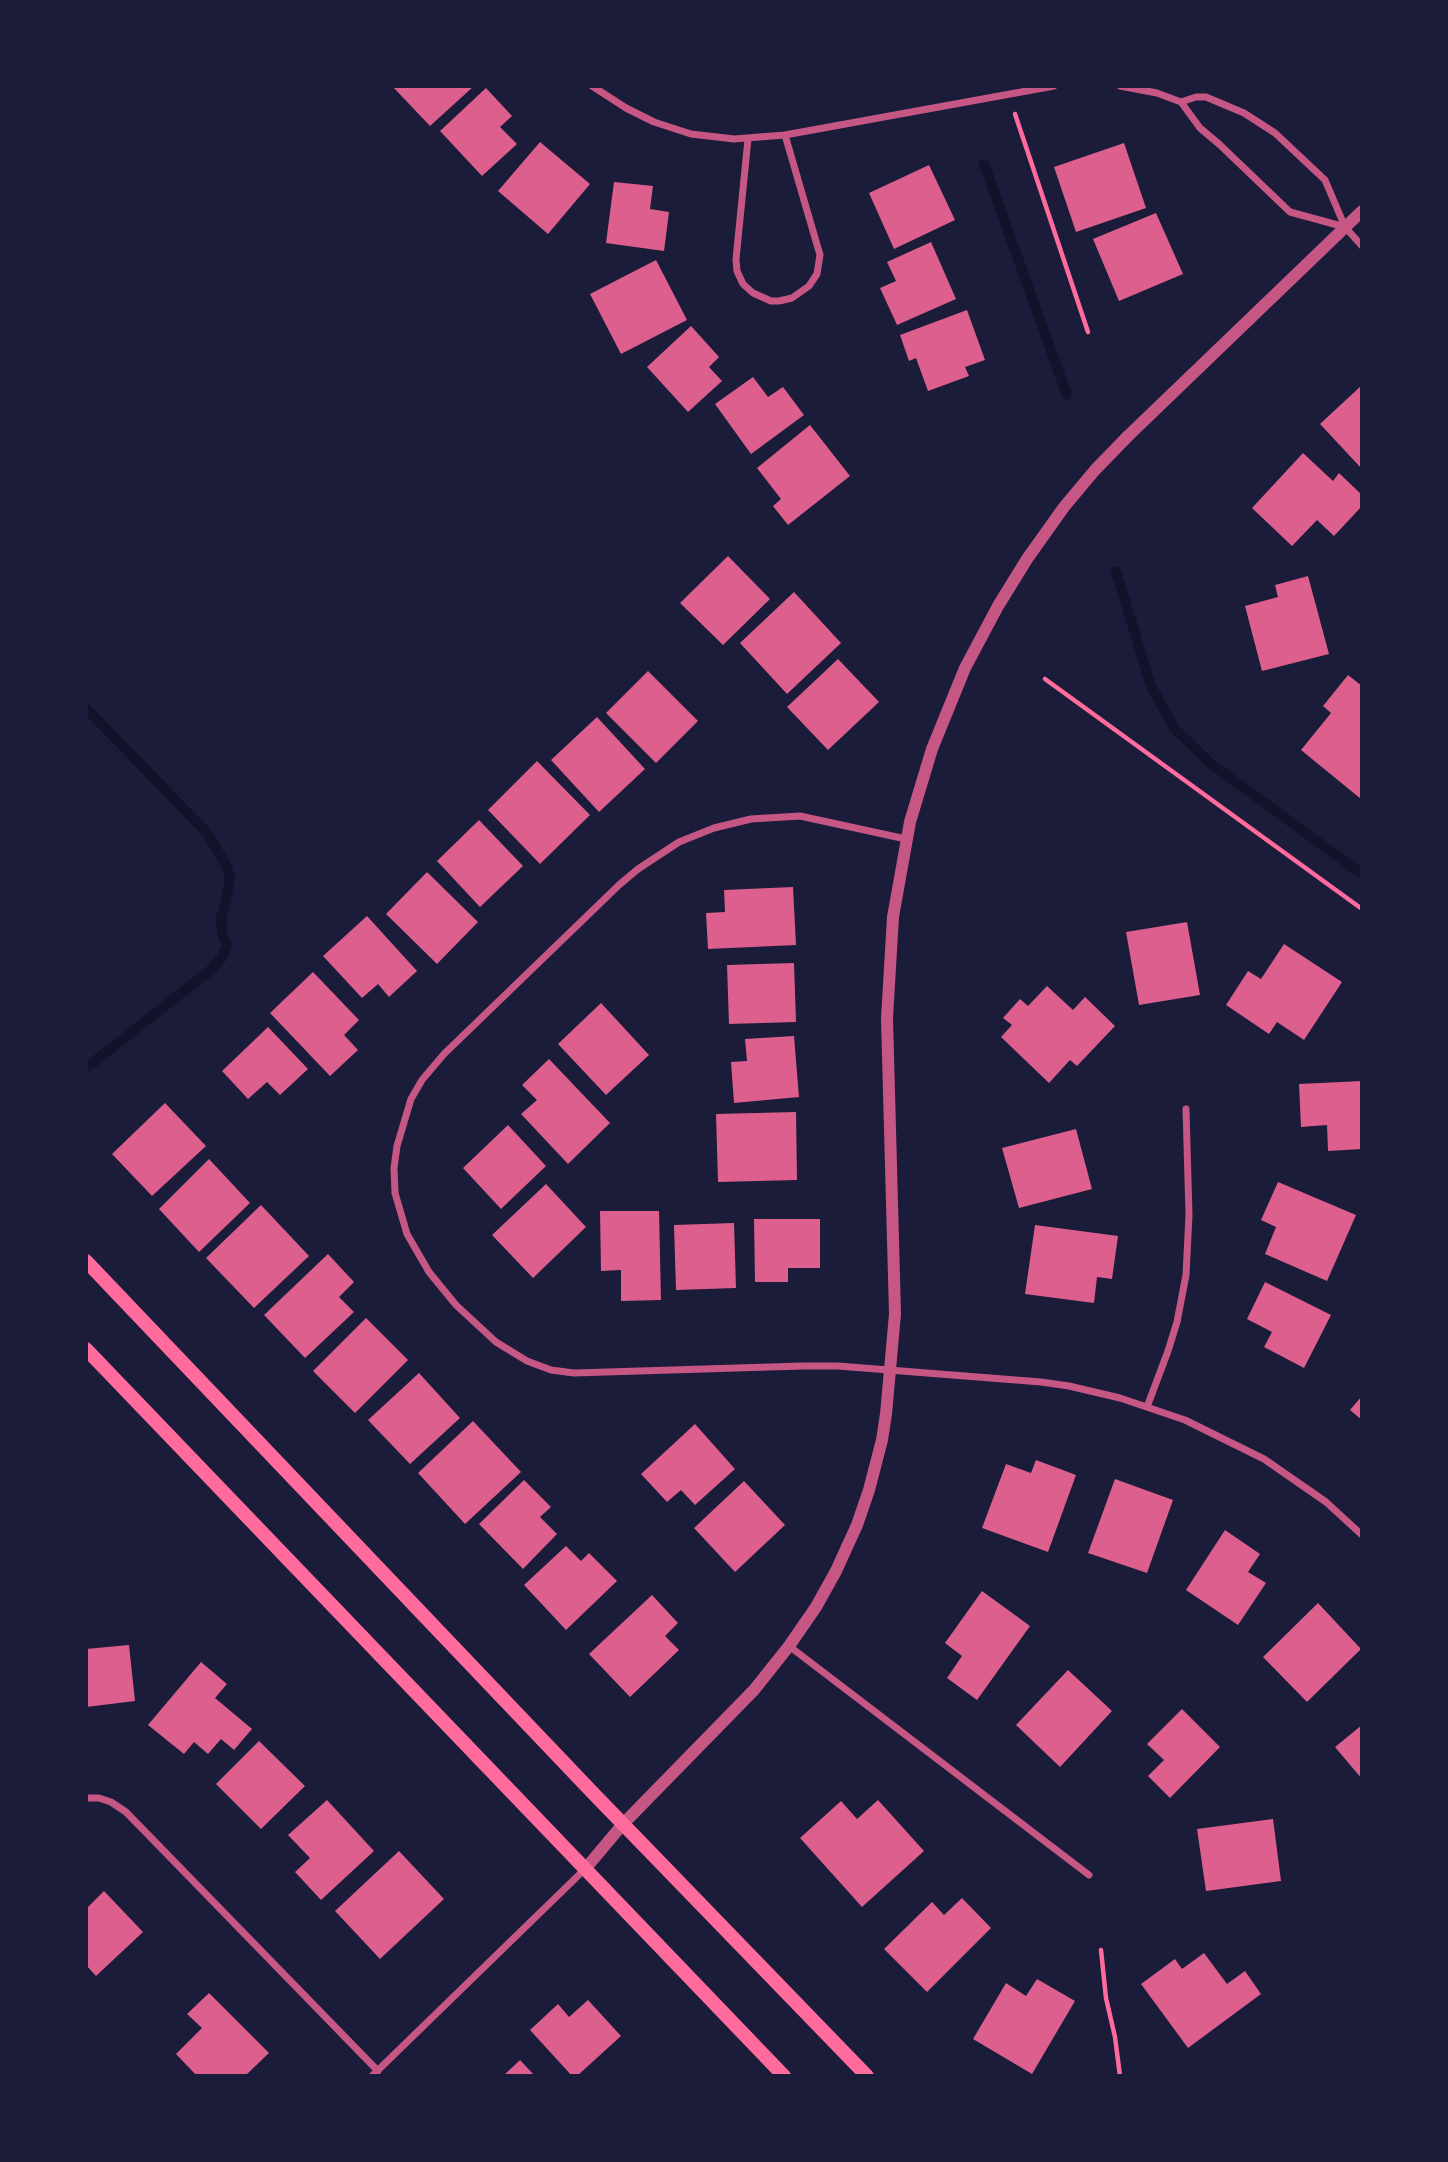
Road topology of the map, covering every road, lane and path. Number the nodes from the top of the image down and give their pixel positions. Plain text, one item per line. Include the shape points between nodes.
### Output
1 (592, 86) edge
2 (1054, 86) edge
3 (1119, 86) edge
4 (1008, 93) junction
5 (1181, 102) junction
6 (785, 135) junction
7 (748, 139) junction
8 (1362, 211) edge
9 (1345, 227) junction
10 (1362, 246) edge
11 (1088, 332) dead end
12 (1045, 679) dead end
13 (906, 839) junction
14 (1362, 909) edge
15 (1186, 1109) dead end
16 (86, 1261) edge
17 (86, 1349) edge
18 (891, 1370) junction
19 (1147, 1407) junction
20 (1362, 1535) edge
21 (789, 1646) junction
22 (86, 1798) edge
23 (623, 1824) junction
24 (586, 1868) junction
25 (1089, 1875) dead end
26 (1101, 1950) dead end
27 (375, 2073) edge
28 (784, 2076) edge
29 (867, 2076) edge
30 (1120, 2076) edge

1 - 7 street via 664,126
2 - 4 street
3 - 5 street
4 - 6 street
4 - 11 path
5 - 9 street via 1200,128 1290,212
5 - 9 street via 1206,97 1251,116 1275,133 1325,180
6 - 7 street
6 - 7 street via 820,255 817,274 809,286 779,301 752,293 737,271
8 - 9 street
9 - 10 street
9 - 13 street via 1128,436 1044,534 1002,598 962,675 932,749
12 - 14 path
13 - 18 street via 893,917 887,1001 895,1314
13 - 18 street via 814,818 775,816 714,828 657,856 619,885 430,1069 407,1111 394,1168 401,1220 436,1282 496,1342 537,1366 574,1373 802,1366
15 - 19 street via 1186,1275 1177,1322
16 - 23 main road
17 - 24 main road
18 - 19 street via 1041,1382
18 - 21 street via 882,1440 857,1525 823,1595
19 - 20 street via 1201,1427 1264,1459 1326,1502
21 - 23 street via 754,1690
21 - 25 street
22 - 27 street via 111,1802 126,1812
23 - 24 street
23 - 29 main road
24 - 27 street
24 - 28 main road
26 - 30 path

